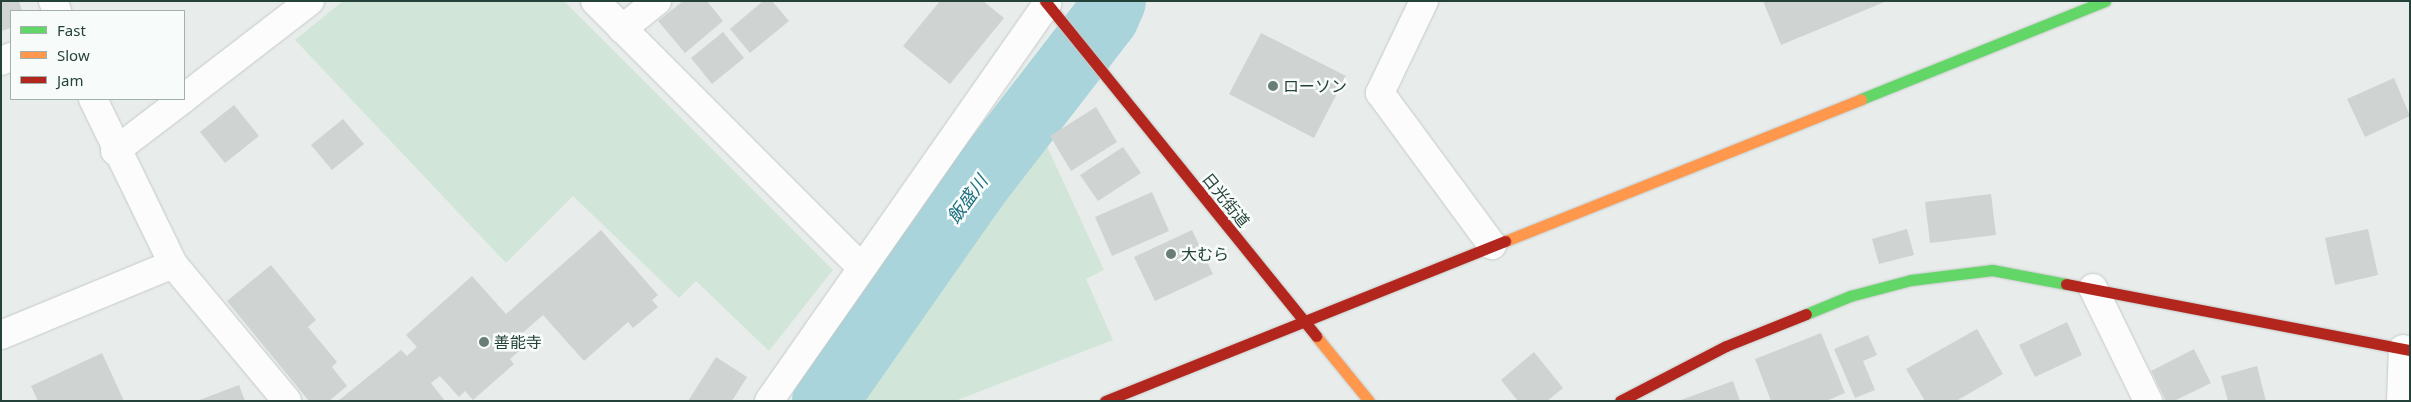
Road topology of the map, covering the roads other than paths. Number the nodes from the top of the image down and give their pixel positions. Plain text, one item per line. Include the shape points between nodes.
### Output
1 (310, 1) edge
2 (595, 1) edge
3 (657, 1) edge
4 (1424, 1) edge
5 (2105, 1) edge
6 (1049, 8) edge
7 (622, 29) junction
8 (185, 98) edge
9 (93, 100) edge
10 (183, 100) edge
11 (115, 151) junction
12 (1492, 244) junction
13 (173, 264) junction
14 (860, 266) junction
15 (2093, 288) junction
16 (1303, 321) junction
17 (1, 335) edge
18 (2407, 350) edge
19 (1115, 399) edge
20 (287, 401) edge
21 (769, 401) edge
22 (1370, 401) edge
23 (1620, 401) edge
24 (2148, 401) edge
25 (2401, 401) edge

1 - 8 street
2 - 7 street
3 - 7 street
4 - 12 street via 1380,93
5 - 12 street
6 - 14 street
6 - 16 street, 日光街道
7 - 14 street
9 - 11 street
10 - 11 street
11 - 13 street
12 - 16 street
13 - 17 street
13 - 20 street
14 - 21 street
15 - 18 street
15 - 23 street via 1992,270 1911,280 1850,296 1726,346
15 - 24 street
16 - 19 street
16 - 22 street, 日光街道
18 - 25 street

